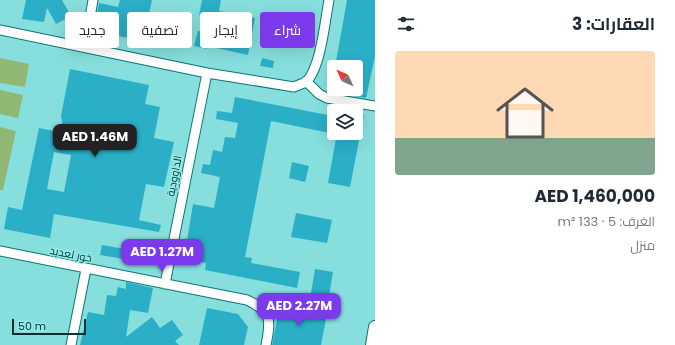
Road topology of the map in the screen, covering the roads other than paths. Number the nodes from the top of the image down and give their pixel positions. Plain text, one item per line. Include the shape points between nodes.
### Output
1 (94, 0) edge
2 (329, 0) edge
3 (92, 12) edge
4 (0, 30) edge
5 (65, 43) edge
6 (90, 48) edge
7 (207, 73) junction
8 (306, 81) junction
9 (375, 106) edge
10 (0, 252) edge
11 (86, 269) junction
12 (165, 284) junction
13 (375, 327) edge
14 (71, 345) edge
15 (266, 345) edge
16 (372, 345) edge

1 - 3 street
2 - 8 street via 318,55 312,73
4 - 5 street
6 - 7 street
7 - 8 street via 294,86
7 - 12 street, الداوودية
8 - 9 street via 327,98
10 - 11 street, خور لعديد
11 - 12 street, خور لعديد
11 - 14 street
12 - 15 street, خور لعديد via 247,300 259,305 266,312 270,323
13 - 16 main road

